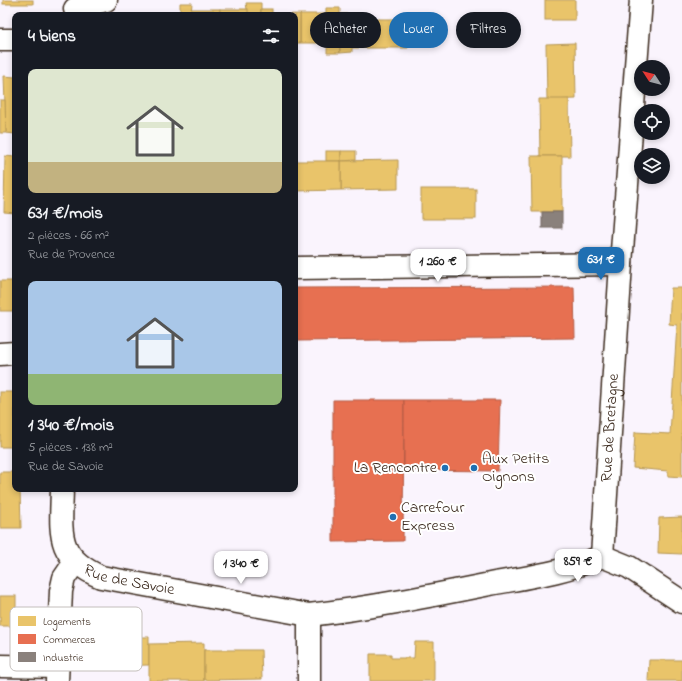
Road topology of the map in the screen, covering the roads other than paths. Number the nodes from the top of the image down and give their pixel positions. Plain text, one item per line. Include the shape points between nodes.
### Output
1 (106, 0) edge
2 (641, 0) edge
3 (75, 8) edge
4 (0, 40) edge
5 (12, 40) edge
6 (621, 264) junction
7 (298, 268) edge
8 (12, 353) edge
9 (0, 354) edge
10 (62, 492) edge
11 (602, 556) junction
12 (75, 562) junction
13 (682, 602) edge
14 (60, 607) edge
15 (309, 615) junction
16 (0, 666) edge
17 (10, 667) edge
18 (36, 671) edge
19 (57, 674) edge
20 (309, 681) edge

1 - 3 street
2 - 6 street, Rue de Bretagne
4 - 5 street
6 - 7 street
6 - 11 street, Rue de Bretagne
8 - 9 street
10 - 12 street via 63,539 66,551
11 - 13 street via 629,567
11 - 15 street via 581,565 522,578
12 - 14 street via 64,578
12 - 15 street, Rue de Savoie via 101,577
15 - 20 street
16 - 17 street
18 - 19 street

